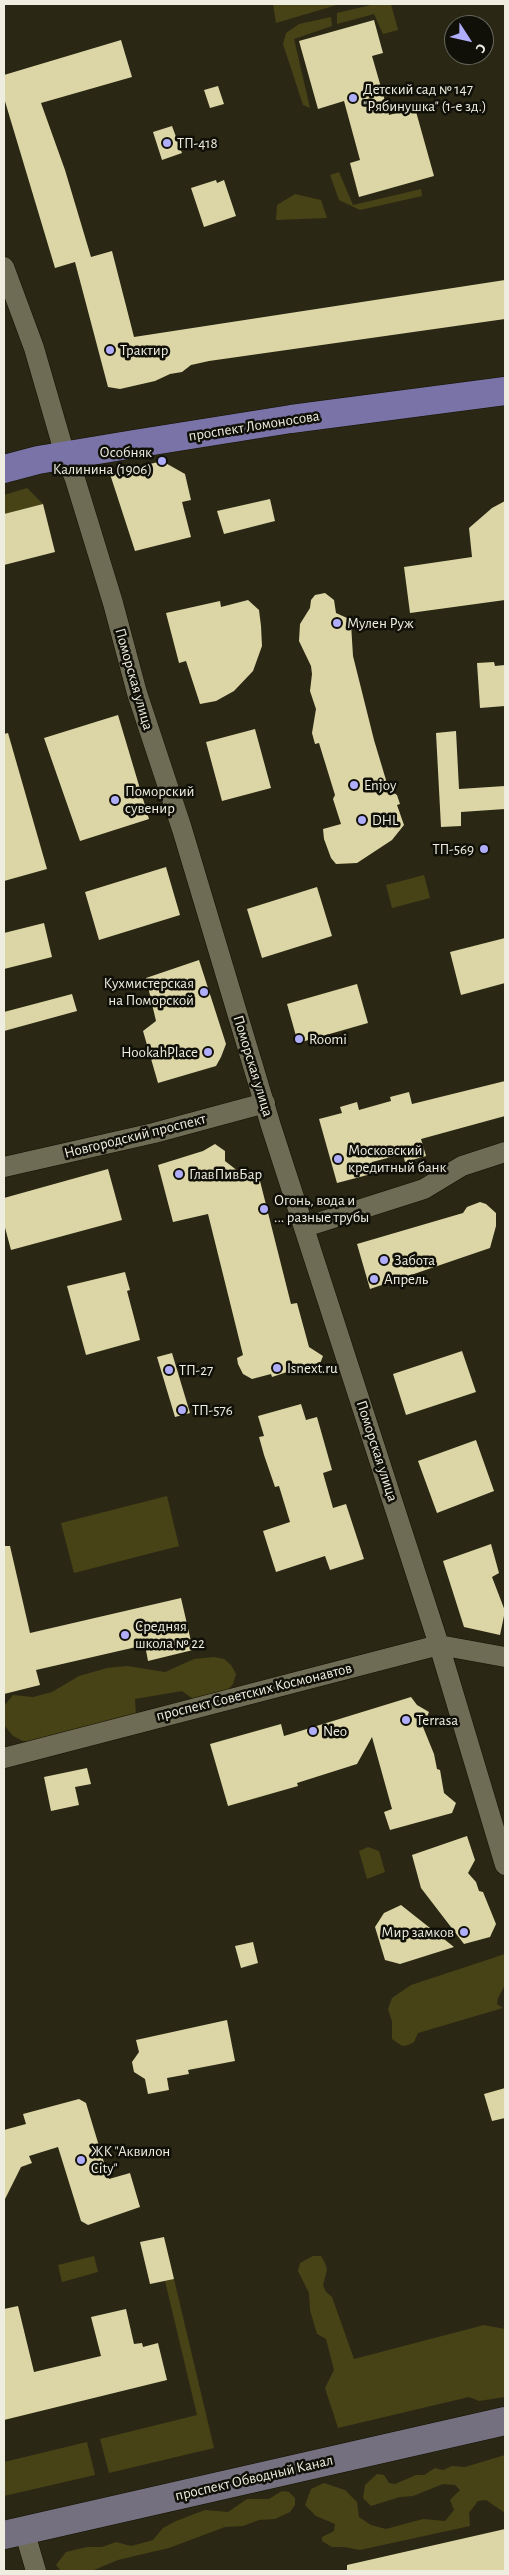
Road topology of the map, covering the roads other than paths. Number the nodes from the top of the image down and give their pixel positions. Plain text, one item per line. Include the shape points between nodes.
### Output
1 (4, 266) edge
2 (505, 391) edge
3 (65, 455) junction
4 (4, 470) edge
5 (265, 1103) junction
6 (505, 1152) edge
7 (4, 1167) edge
8 (304, 1227) junction
9 (439, 1644) junction
10 (505, 1657) edge
11 (4, 1758) edge
12 (505, 1864) edge
13 (505, 2421) edge
14 (14, 2532) edge
15 (36, 2571) edge

1 - 3 street, Поморская улица via 34,348
2 - 3 main road, проспект Ломоносова via 291,419
3 - 4 main road, проспект Ломоносова
3 - 5 street, Поморская улица
5 - 7 street, Новгородский проспект via 154,1133
5 - 8 street, Поморская улица
6 - 8 street via 462,1166 424,1188
8 - 9 street, Поморская улица
9 - 10 street, проспект Советских Космонавтов
9 - 11 street, проспект Советских Космонавтов
9 - 12 street, Поморская улица
13 - 14 main road, проспект Обводный Канал
14 - 15 street

